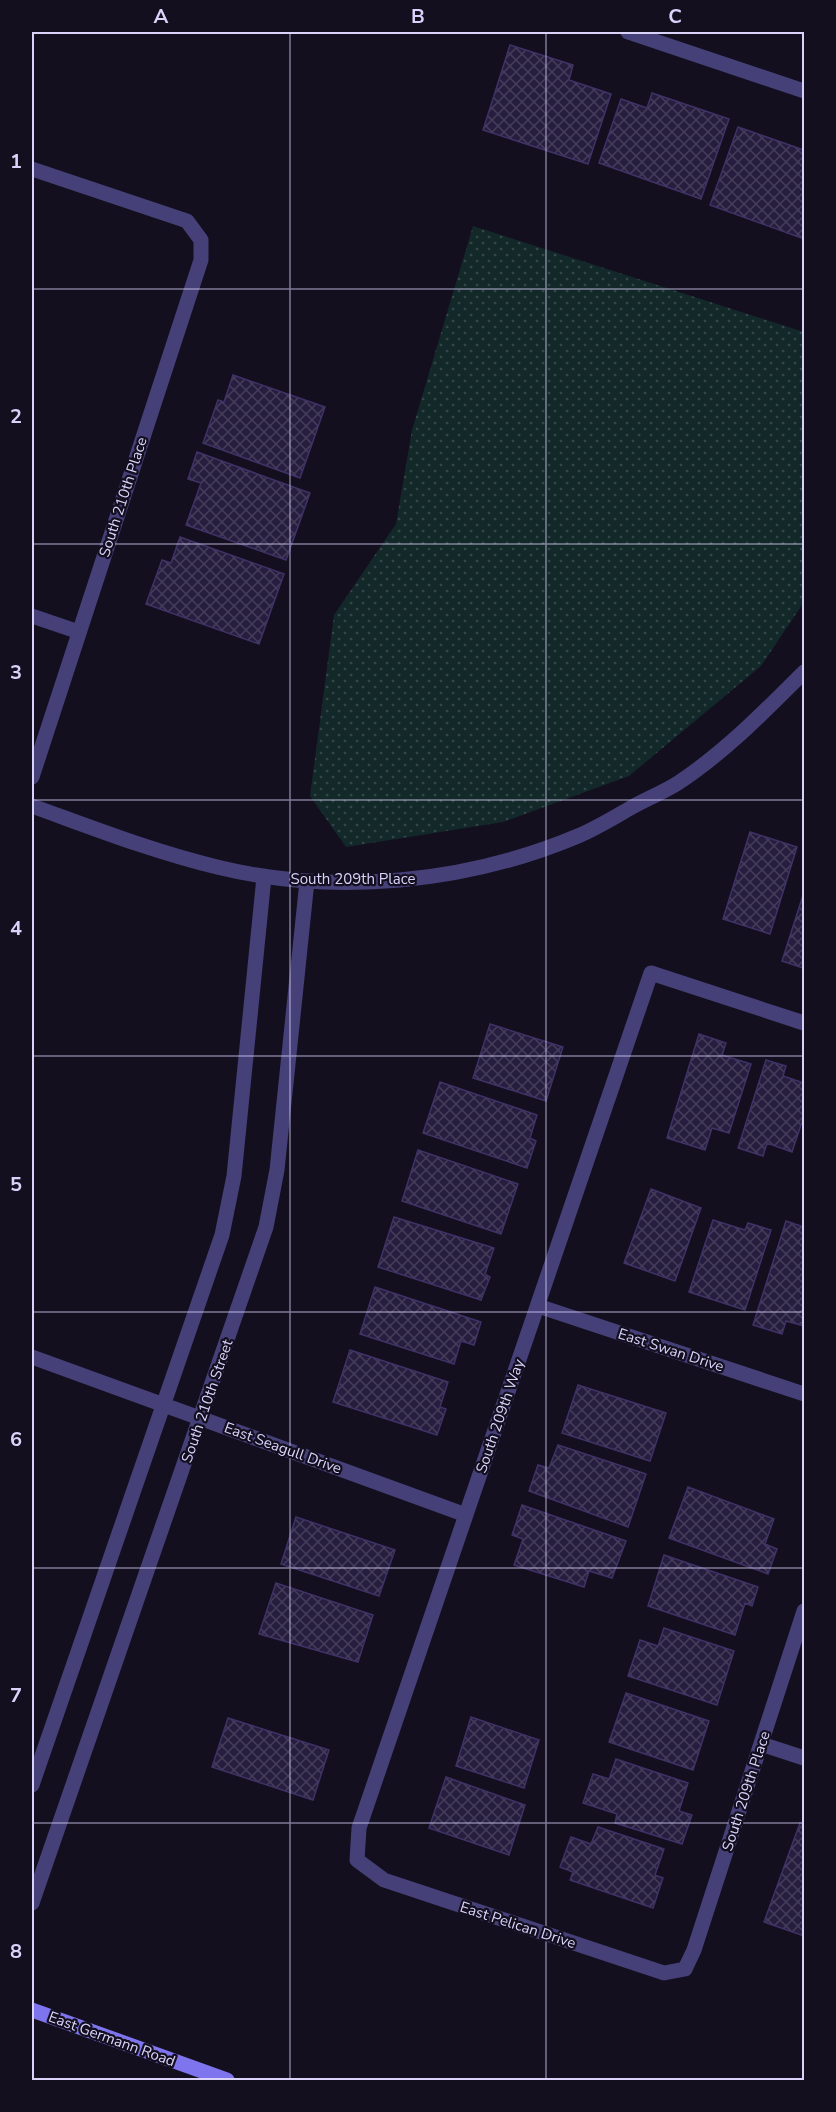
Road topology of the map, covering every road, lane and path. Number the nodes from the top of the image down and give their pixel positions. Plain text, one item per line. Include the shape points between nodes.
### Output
1 (628, 32) edge
2 (804, 91) edge
3 (32, 169) edge
4 (32, 616) edge
5 (79, 632) junction
6 (804, 672) edge
7 (32, 777) edge
8 (32, 806) edge
9 (264, 877) junction
10 (307, 881) junction
11 (804, 1023) edge
12 (538, 1306) junction
13 (32, 1357) edge
14 (804, 1394) edge
15 (163, 1405) junction
16 (201, 1419) junction
17 (466, 1515) junction
18 (804, 1611) edge
19 (761, 1744) junction
20 (804, 1758) edge
21 (32, 1785) edge
22 (357, 1860) joint
23 (32, 1903) edge
24 (685, 1969) joint
25 (32, 2010) edge
26 (227, 2080) edge

1 - 2 street
3 - 5 street, South 210th Place via 187,221 201,240 201,260
4 - 5 street
5 - 7 street, South 210th Place
6 - 10 street, South 209th Place via 747,728 678,783 579,836 496,864 418,880
8 - 9 street, South 209th Place via 162,852
9 - 10 street, South 209th Place
9 - 15 street via 228,1211
10 - 16 street, South 210th Street via 273,1199
11 - 12 street, South 209th Way via 651,973
12 - 14 street, East Swan Drive
12 - 17 street, South 209th Way
13 - 15 street, East Seagull Drive
15 - 16 street, East Seagull Drive
15 - 21 street
16 - 17 street, East Seagull Drive
16 - 23 street, South 210th Street
17 - 22 street, South 209th Way via 359,1828
18 - 19 street, South 209th Place
19 - 20 street
19 - 24 street, South 209th Place
22 - 24 street, East Pelican Drive via 384,1880 664,1973
25 - 26 street, East Germann Road

